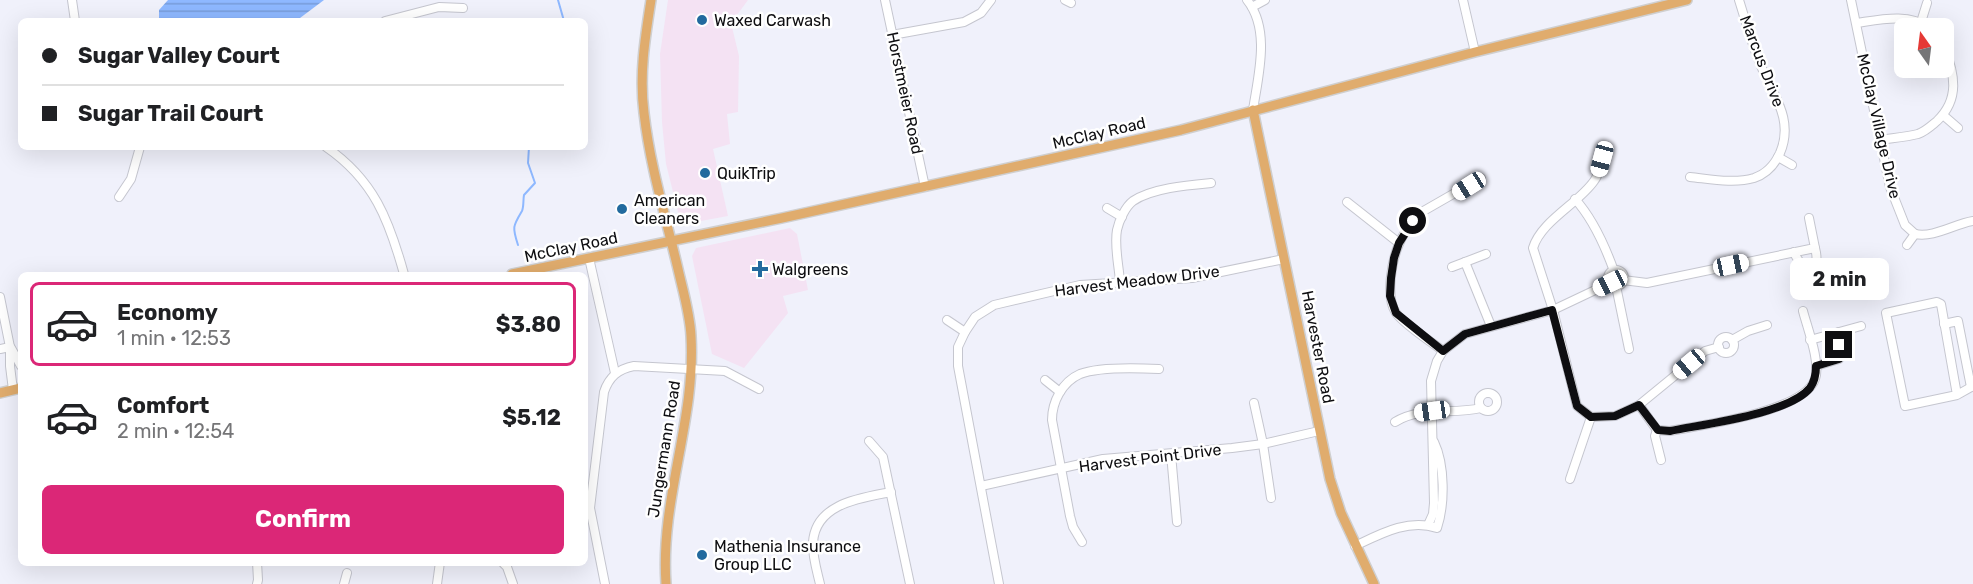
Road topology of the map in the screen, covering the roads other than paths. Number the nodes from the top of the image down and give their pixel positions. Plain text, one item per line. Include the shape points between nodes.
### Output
1 (72, 0) edge
2 (651, 0) edge
3 (885, 0) edge
4 (991, 0) edge
5 (1265, 0) edge
6 (1463, 0) edge
7 (1687, 0) edge
8 (1739, 0) edge
9 (1851, 0) edge
10 (1249, 3) edge
11 (1928, 3) dead end
12 (463, 8) dead end
13 (75, 18) edge
14 (392, 18) edge
15 (1894, 18) edge
16 (1922, 18) edge
17 (1857, 23) junction
18 (892, 35) junction
19 (1475, 52) junction
20 (1953, 78) edge
21 (1253, 110) junction
22 (1943, 115) junction
23 (1958, 128) dead end
24 (1880, 140) junction
25 (139, 150) edge
26 (330, 150) edge
27 (1778, 157) junction
28 (1602, 159) dead end
29 (1792, 165) dead end
30 (1690, 177) dead end
31 (1481, 178) dead end
32 (1211, 183) dead end
33 (925, 187) junction
34 (119, 197) dead end
35 (1575, 200) junction
36 (1347, 202) dead end
37 (1107, 208) dead end
38 (1122, 217) junction
39 (1809, 218) dead end
40 (1973, 220) edge
41 (1915, 234) junction
42 (671, 241) junction
43 (1399, 243) junction
44 (1907, 245) dead end
45 (1815, 248) junction
46 (1794, 252) junction
47 (1486, 254) dead end
48 (589, 258) junction
49 (1284, 259) junction
50 (1465, 262) junction
51 (1452, 267) dead end
52 (1614, 271) junction
53 (403, 272) edge
54 (522, 272) edge
55 (1623, 280) junction
56 (1120, 282) junction
57 (1613, 284) junction
58 (0, 297) edge
59 (1552, 310) junction
60 (1803, 311) dead end
61 (947, 320) dead end
62 (1944, 324) junction
63 (1767, 325) dead end
64 (1491, 326) junction
65 (1861, 326) dead end
66 (965, 332) junction
67 (1839, 332) junction
68 (1810, 340) junction
69 (10, 347) junction
70 (0, 349) edge
71 (1629, 349) dead end
72 (1443, 351) junction
73 (18, 361) edge
74 (1816, 366) junction
75 (692, 369) junction
76 (1159, 369) dead end
77 (615, 374) junction
78 (1045, 381) dead end
79 (1972, 387) edge
80 (759, 388) dead end
81 (17, 389) edge
82 (1060, 392) junction
83 (0, 393) edge
84 (1958, 395) junction
85 (1254, 403) dead end
86 (1639, 405) junction
87 (1481, 408) dead end
88 (1432, 411) junction
89 (1591, 417) junction
90 (1395, 422) dead end
91 (1658, 430) junction
92 (1319, 431) junction
93 (869, 441) dead end
94 (1434, 442) junction
95 (1263, 444) junction
96 (1171, 454) junction
97 (1661, 460) dead end
98 (1060, 469) junction
99 (1570, 479) dead end
100 (981, 486) junction
101 (891, 492) junction
102 (1271, 498) dead end
103 (1177, 522) dead end
104 (1428, 525) junction
105 (1082, 542) dead end
106 (1355, 546) junction
107 (257, 566) edge
108 (440, 566) edge
109 (506, 566) edge
110 (347, 573) dead end
111 (257, 584) edge
112 (344, 584) edge
113 (437, 584) edge
114 (513, 584) edge
115 (604, 584) edge
116 (666, 584) edge
117 (820, 584) edge
118 (910, 584) edge
119 (999, 584) edge
120 (1374, 584) edge

1 - 13 street
2 - 42 main road, Jungermann Road via 643,61 643,103
3 - 18 street, Horstmeier Road
4 - 18 street via 981,13 964,22
5 - 10 street
6 - 19 street
7 - 19 main road, McClay Road
8 - 27 street, Marcus Drive via 1786,126
9 - 17 street, McClay Village Drive
10 - 21 street via 1261,39
11 - 16 street
12 - 14 street via 439,7
15 - 17 street
17 - 24 street, McClay Village Drive
18 - 33 street, Horstmeier Road
19 - 21 main road, McClay Road
20 - 22 street via 1950,107
21 - 33 main road, McClay Road via 1181,130
21 - 49 main road, Harvester Road
22 - 23 street
22 - 24 street via 1919,133
24 - 41 street, McClay Village Drive via 1894,198 1905,225
25 - 34 street via 131,179
26 - 53 street via 358,174 377,200
27 - 29 street
27 - 30 street via 1773,166 1756,177 1737,181
28 - 35 street via 1594,182
31 - 43 street via 1420,213
32 - 38 street via 1156,192 1133,202
33 - 42 main road, McClay Road
35 - 52 street via 1584,209
35 - 59 street via 1547,226 1533,248
36 - 43 street
37 - 38 street
38 - 56 street via 1117,235
39 - 45 street
40 - 41 street via 1931,234
41 - 44 street
42 - 48 main road, McClay Road
42 - 75 main road, Jungermann Road via 691,333
43 - 72 street via 1391,278 1394,309
45 - 46 street
45 - 46 street via 1818,258 1814,267 1803,266
46 - 55 street via 1647,283
47 - 50 street
48 - 54 main road, McClay Road
48 - 77 street
49 - 56 street, Harvest Meadow Drive via 1192,278
49 - 92 main road, Harvester Road
50 - 51 street
50 - 64 street
52 - 55 street via 1622,273
52 - 57 street via 1608,277
55 - 57 street
56 - 66 street, Harvest Meadow Drive via 1080,285 994,305 975,317
57 - 59 street
57 - 71 street
58 - 69 street
59 - 64 street
59 - 89 street via 1577,406
60 - 68 street
61 - 66 street
62 - 79 street via 1958,321
62 - 84 street
62 - 84 street via 1941,304 1937,302 1886,313 1905,406
63 - 86 street via 1732,340 1723,338 1719,347 1705,351
64 - 72 street via 1465,334
65 - 67 street
66 - 100 street, Harvest Meadow Drive via 958,347 958,366
67 - 68 street
67 - 74 street via 1839,359
68 - 74 street
69 - 70 street
69 - 73 street
69 - 81 street via 10,366
72 - 88 street via 1433,372
74 - 91 street via 1815,379 1808,390 1764,412
75 - 77 street via 634,366
75 - 80 street via 725,371
75 - 116 main road, Jungermann Road via 666,524
76 - 82 street via 1094,371 1079,375
77 - 115 street via 604,392 591,496 591,519
78 - 82 street
79 - 84 street
81 - 83 main road
82 - 98 street via 1052,420
85 - 95 street
86 - 89 street via 1615,416
86 - 91 street
87 - 88 street
88 - 90 street
88 - 94 street
89 - 99 street
91 - 97 street via 1655,436
92 - 95 street, Harvest Point Drive
92 - 106 main road, Harvester Road via 1330,479
93 - 101 street via 883,458
94 - 104 street via 1434,503
94 - 104 street via 1443,501 1437,528
95 - 96 street, Harvest Point Drive
95 - 102 street
96 - 98 street, Harvest Point Drive via 1103,459
96 - 103 street
98 - 100 street, Harvest Point Drive
98 - 105 street via 1073,526
100 - 119 street, Harvest Meadow Drive
101 - 117 street via 847,502 825,515 813,540
101 - 118 street
104 - 106 street via 1401,527
106 - 120 main road, Harvester Road
107 - 111 street
108 - 113 street
109 - 114 street
110 - 112 street

